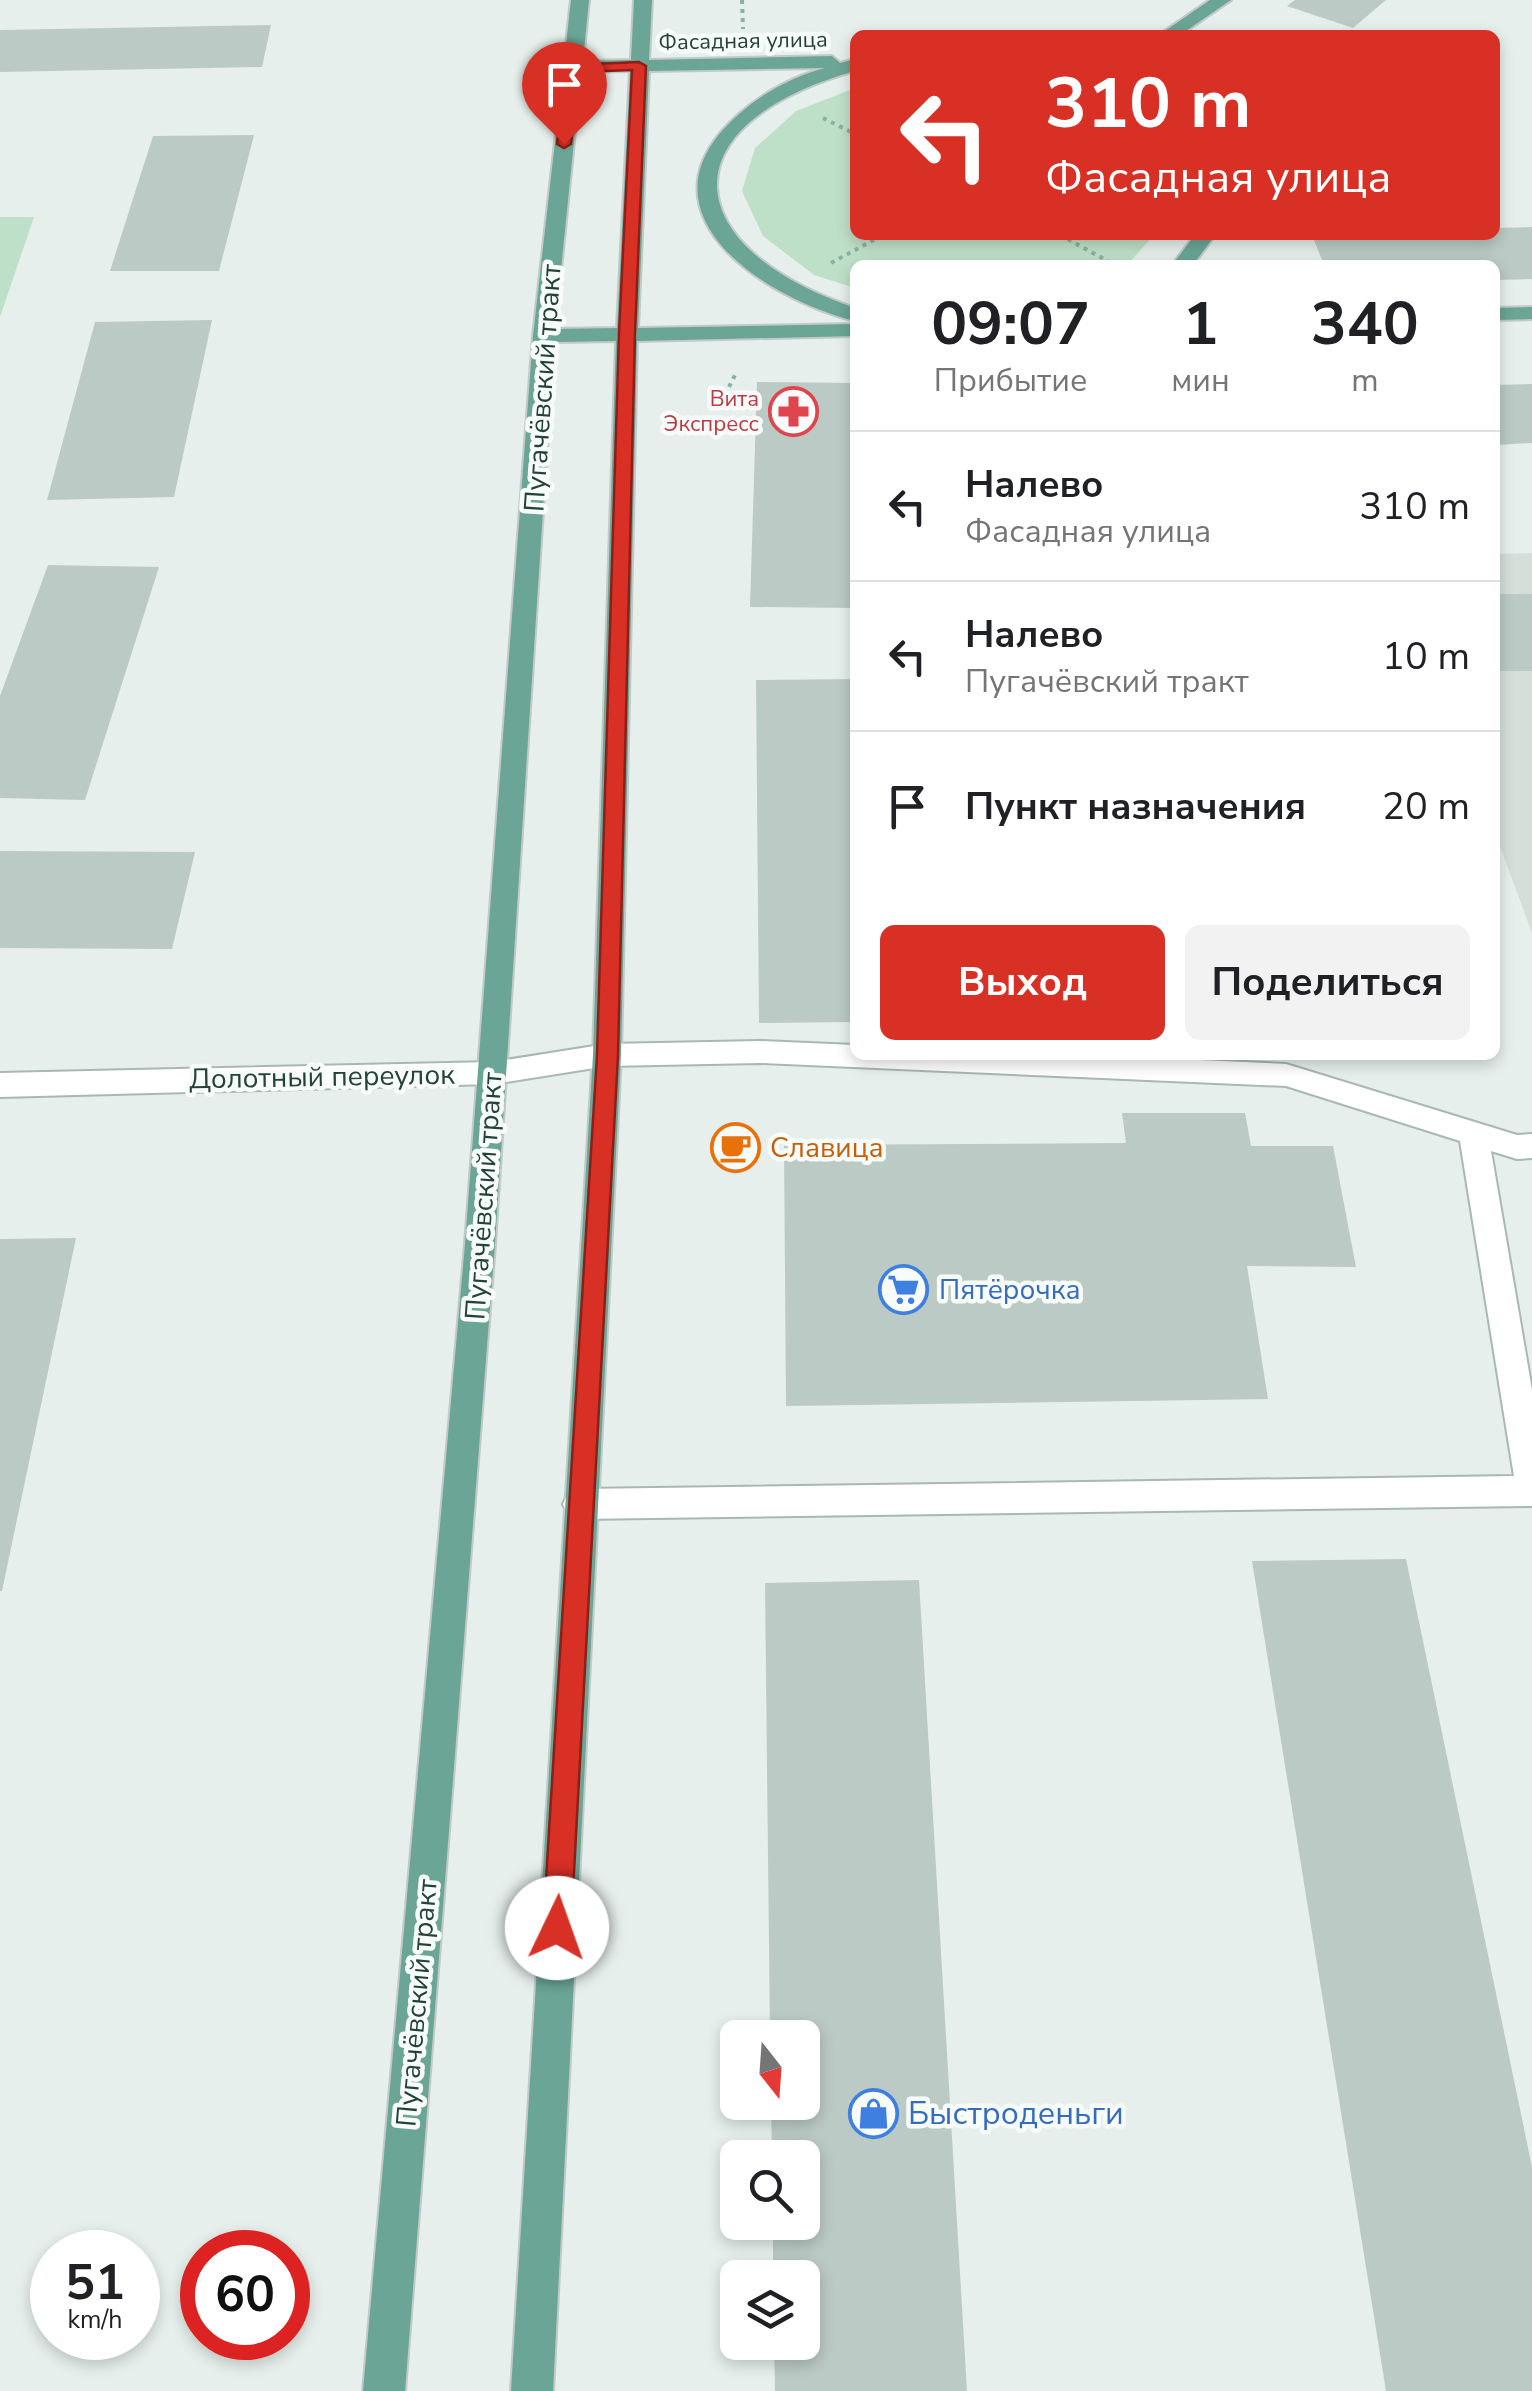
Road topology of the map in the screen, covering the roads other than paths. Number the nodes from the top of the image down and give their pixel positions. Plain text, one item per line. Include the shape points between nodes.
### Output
1 (580, 0) edge
2 (643, 0) edge
3 (1222, 0) edge
4 (1176, 30) edge
5 (850, 64) edge
6 (639, 66) junction
7 (850, 66) edge
8 (572, 68) junction
9 (1201, 240) edge
10 (1186, 260) edge
11 (850, 312) edge
12 (1500, 314) edge
13 (1532, 314) edge
14 (850, 330) edge
15 (627, 333) junction
16 (544, 336) junction
17 (608, 1055) junction
18 (850, 1056) edge
19 (943, 1060) edge
20 (493, 1072) junction
21 (0, 1085) edge
22 (1474, 1133) junction
23 (1532, 1146) edge
24 (1532, 1488) edge
25 (580, 1504) junction
26 (384, 2391) edge
27 (532, 2391) edge

1 - 8 main road, Пугачёвский тракт
2 - 6 main road
3 - 4 main road
5 - 6 main road, Фасадная улица
6 - 8 main road, Фасадная улица
6 - 15 main road
7 - 11 main road via 793,85 746,114 712,151 707,192 711,213 738,254 788,288
8 - 16 main road, Пугачёвский тракт
9 - 10 main road
12 - 13 main road
14 - 15 main road
15 - 16 main road
15 - 17 main road
16 - 20 main road, Пугачёвский тракт
17 - 18 street, Долотный переулок
17 - 20 street, Долотный переулок
17 - 25 main road
19 - 22 street, Долотный переулок via 1286,1075
20 - 21 street, Долотный переулок
20 - 26 main road, Пугачёвский тракт
22 - 23 street, Долотный переулок
22 - 24 street
24 - 25 street
25 - 27 main road

